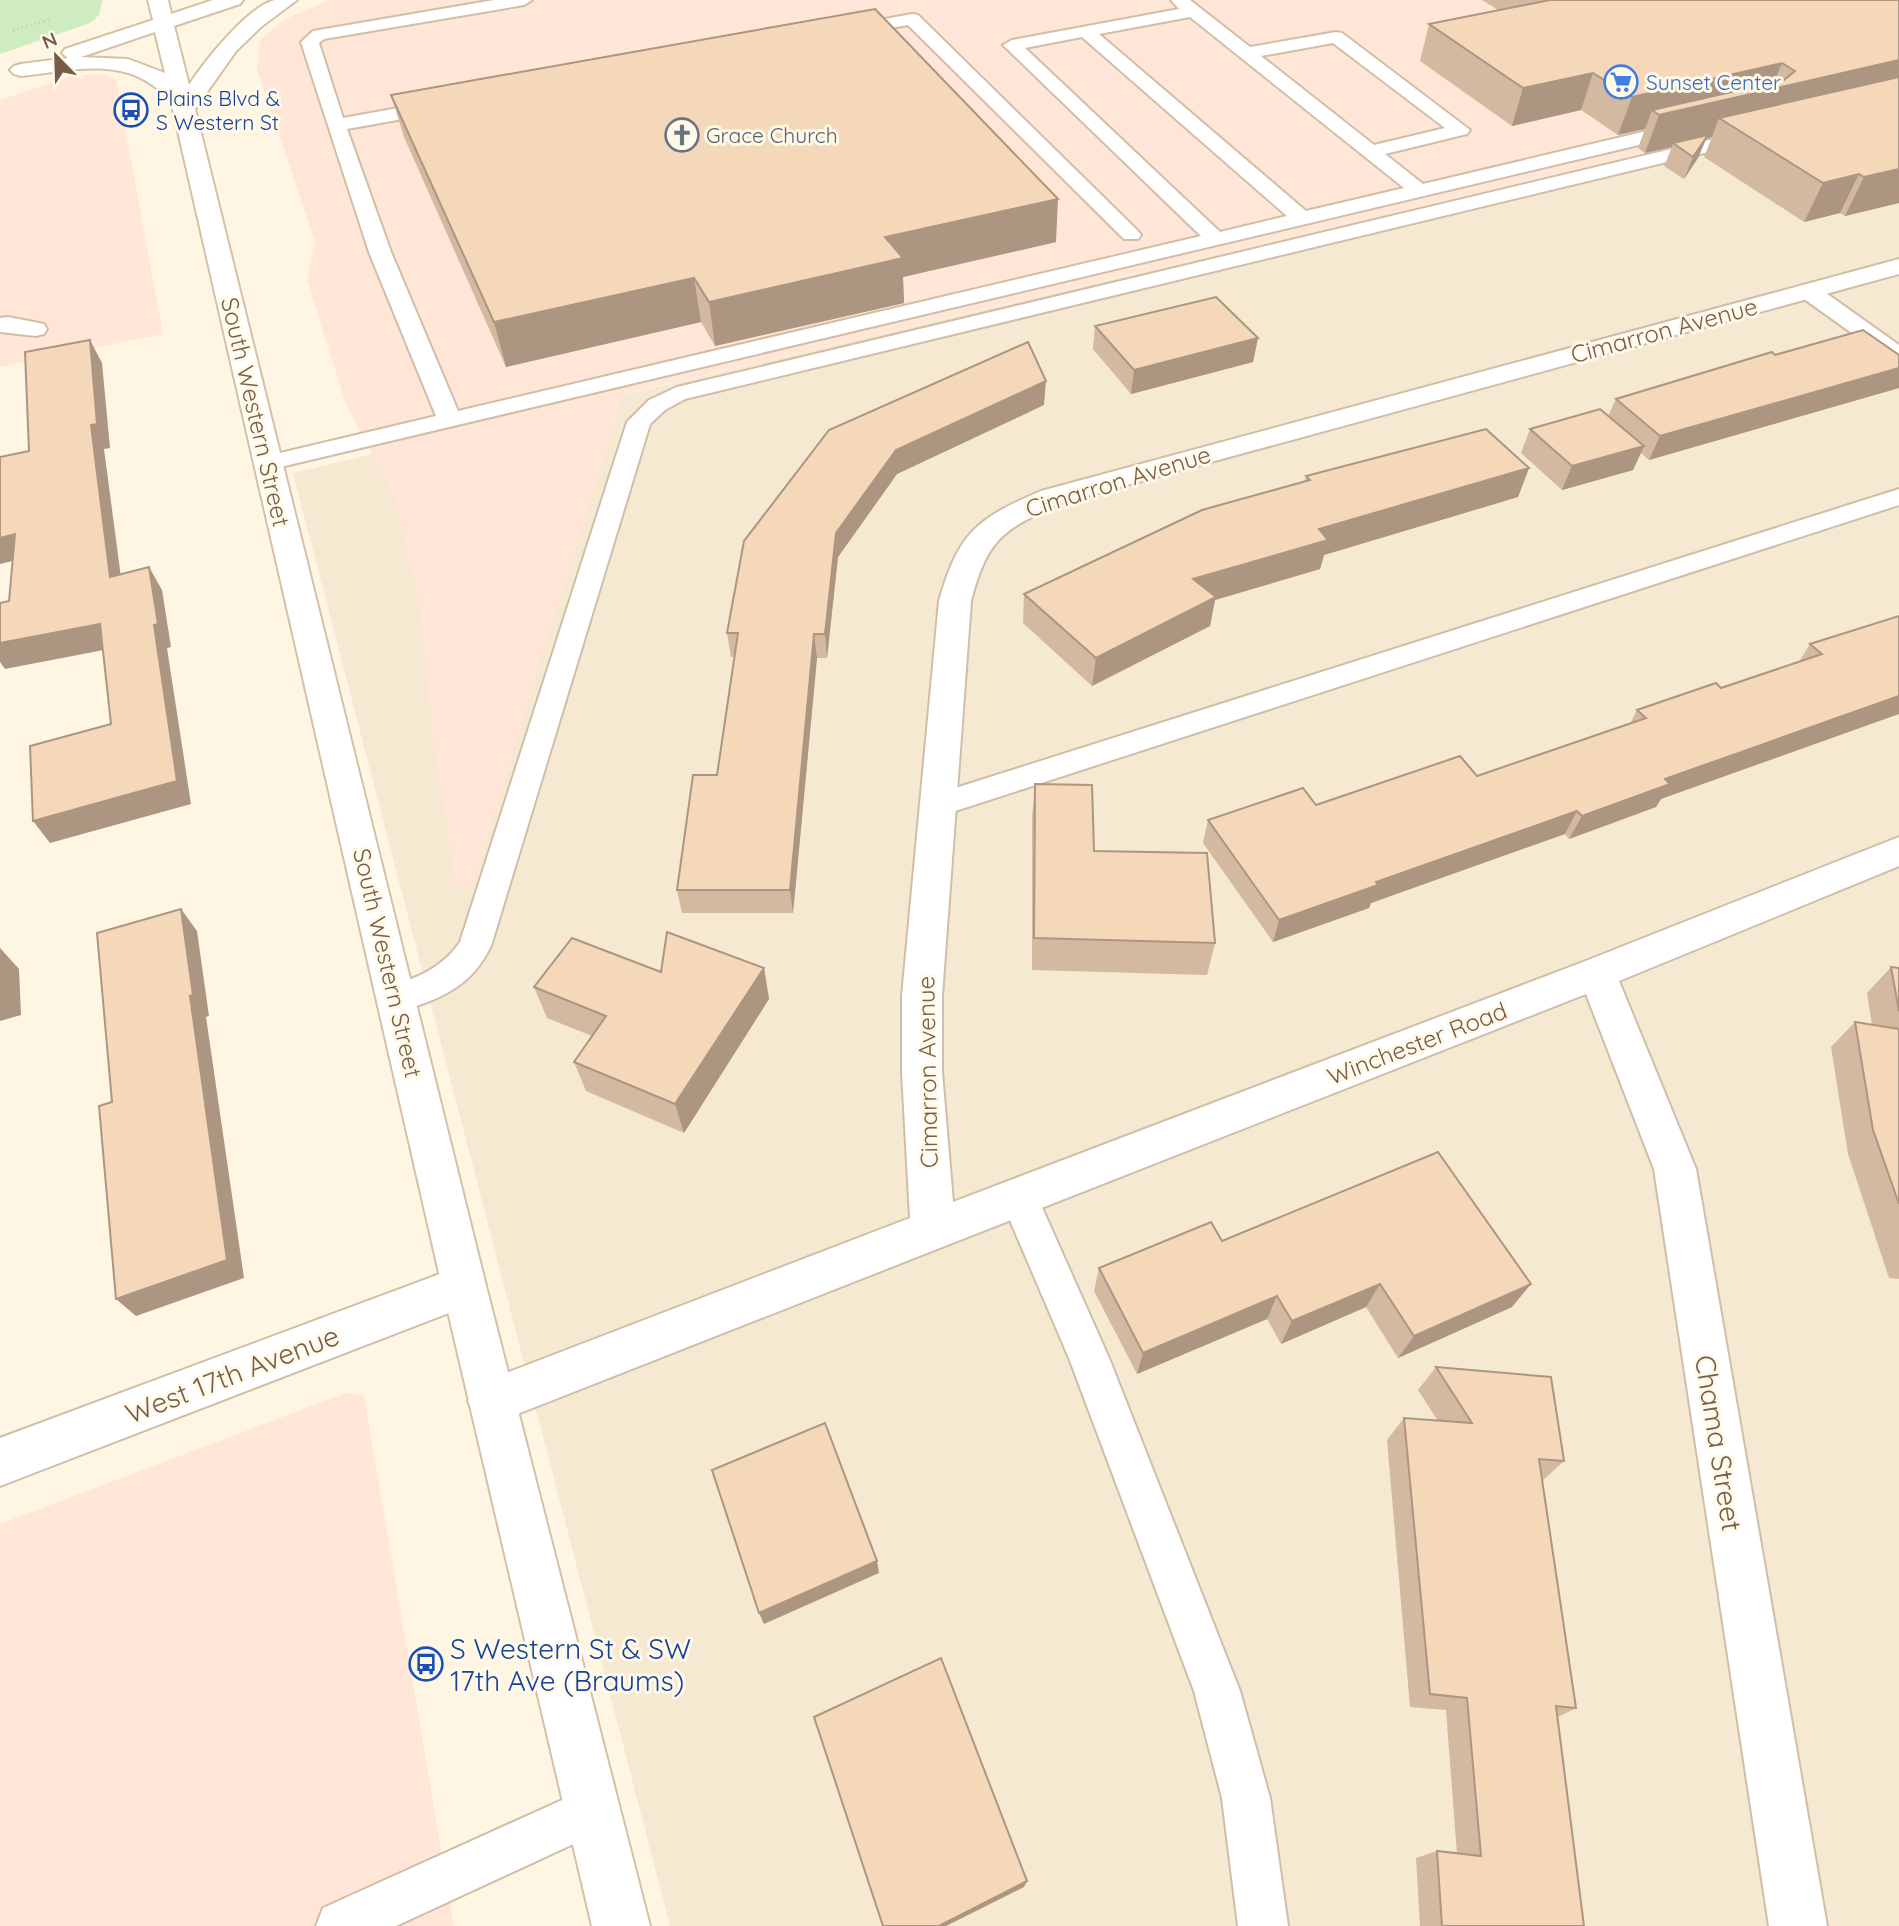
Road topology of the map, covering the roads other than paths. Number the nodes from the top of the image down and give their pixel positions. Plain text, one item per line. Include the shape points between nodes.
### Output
1 (233, 0) edge
2 (287, 0) edge
3 (524, 0) edge
4 (490, 3) edge
5 (1187, 6) edge
6 (161, 11) edge
7 (1085, 31) junction
8 (823, 36) edge
9 (1249, 53) junction
10 (21, 70) junction
11 (0, 77) edge
12 (461, 102) edge
13 (185, 107) junction
14 (336, 125) junction
15 (1699, 125) edge
16 (1777, 130) edge
17 (1373, 151) junction
18 (1420, 191) junction
19 (1303, 219) junction
20 (1131, 235) dead end
21 (1216, 239) junction
22 (1899, 266) edge
23 (1808, 291) junction
24 (0, 326) edge
25 (36, 329) dead end
26 (1899, 356) edge
27 (450, 420) junction
28 (268, 463) junction
29 (1899, 496) edge
30 (938, 805) junction
31 (1899, 851) edge
32 (1597, 973) junction
33 (397, 999) junction
34 (1019, 1197) junction
35 (933, 1231) junction
36 (464, 1286) junction
37 (492, 1401) junction
38 (0, 1462) edge
39 (593, 1810) junction
40 (341, 1926) edge
41 (621, 1926) edge
42 (1263, 1926) edge
43 (1798, 1926) edge

1 - 6 street
2 - 13 street via 238,35 209,66
3 - 4 lane
4 - 14 lane via 318,35 310,42
5 - 7 lane
5 - 9 lane
6 - 10 street
6 - 13 street, South Western Street
7 - 19 lane
7 - 21 lane via 1012,45
8 - 20 lane via 912,19
9 - 17 lane
9 - 17 lane via 1336,37 1460,130
10 - 11 street
10 - 13 street via 113,62 140,68 162,80
12 - 14 lane
13 - 28 street, South Western Street
14 - 27 lane via 380,252
15 - 18 lane
16 - 33 lane via 691,390 657,405 639,422 475,946 462,969 446,981
17 - 18 lane
18 - 19 lane
19 - 21 lane
21 - 27 lane
22 - 23 street, Cimarron Avenue
23 - 26 lane
23 - 30 street, Cimarron Avenue via 1051,496 1015,512 980,536 964,565 955,601
24 - 25 lane
27 - 28 lane
28 - 33 street, South Western Street
29 - 30 lane
30 - 35 street, Cimarron Avenue via 922,996 922,1072
31 - 32 street, Winchester Road
32 - 34 street, Winchester Road
32 - 43 street, Chama Street via 1675,1169
33 - 36 street, South Western Street
34 - 35 street, Winchester Road
34 - 42 lane via 1089,1358 1217,1691 1246,1798
35 - 37 street, Winchester Road
36 - 37 street, South Western Street
36 - 38 street, West 17th Avenue
37 - 39 street, South Western Street
39 - 40 lane
39 - 41 street, South Western Street

